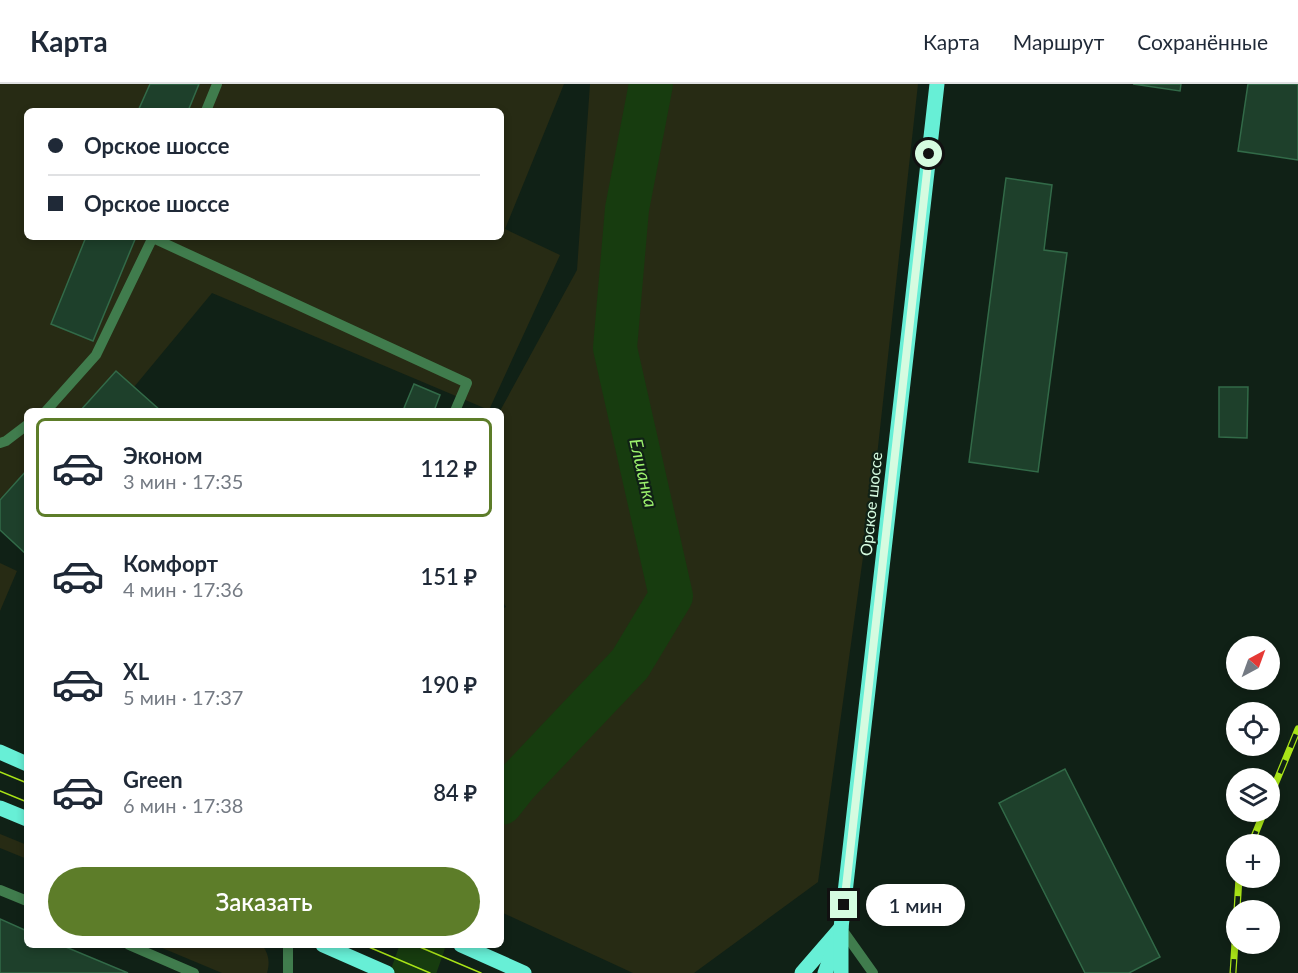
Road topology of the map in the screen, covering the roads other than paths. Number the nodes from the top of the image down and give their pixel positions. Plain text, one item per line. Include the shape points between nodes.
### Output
1 (217, 84) edge
2 (937, 84) edge
3 (207, 108) edge
4 (152, 240) edge
5 (157, 240) edge
6 (49, 408) edge
7 (456, 408) edge
8 (24, 427) edge
9 (0, 443) edge
10 (0, 752) edge
11 (24, 763) edge
12 (0, 808) edge
13 (24, 818) edge
14 (0, 890) edge
15 (24, 900) edge
16 (841, 928) junction
17 (136, 948) edge
18 (288, 948) edge
19 (330, 948) edge
20 (468, 948) edge
21 (195, 973) edge
22 (288, 973) edge
23 (387, 973) edge
24 (524, 973) edge
25 (802, 973) edge
26 (825, 973) edge
27 (841, 973) edge
28 (873, 973) edge

1 - 3 lane
2 - 16 main road, Орское шоссе
4 - 6 lane via 96,355
5 - 7 lane via 467,383
8 - 9 lane
10 - 11 main road
12 - 13 main road
14 - 15 lane
16 - 25 main road
16 - 26 main road
16 - 27 main road
16 - 28 lane
17 - 21 lane
18 - 22 lane
19 - 23 main road
20 - 24 main road

